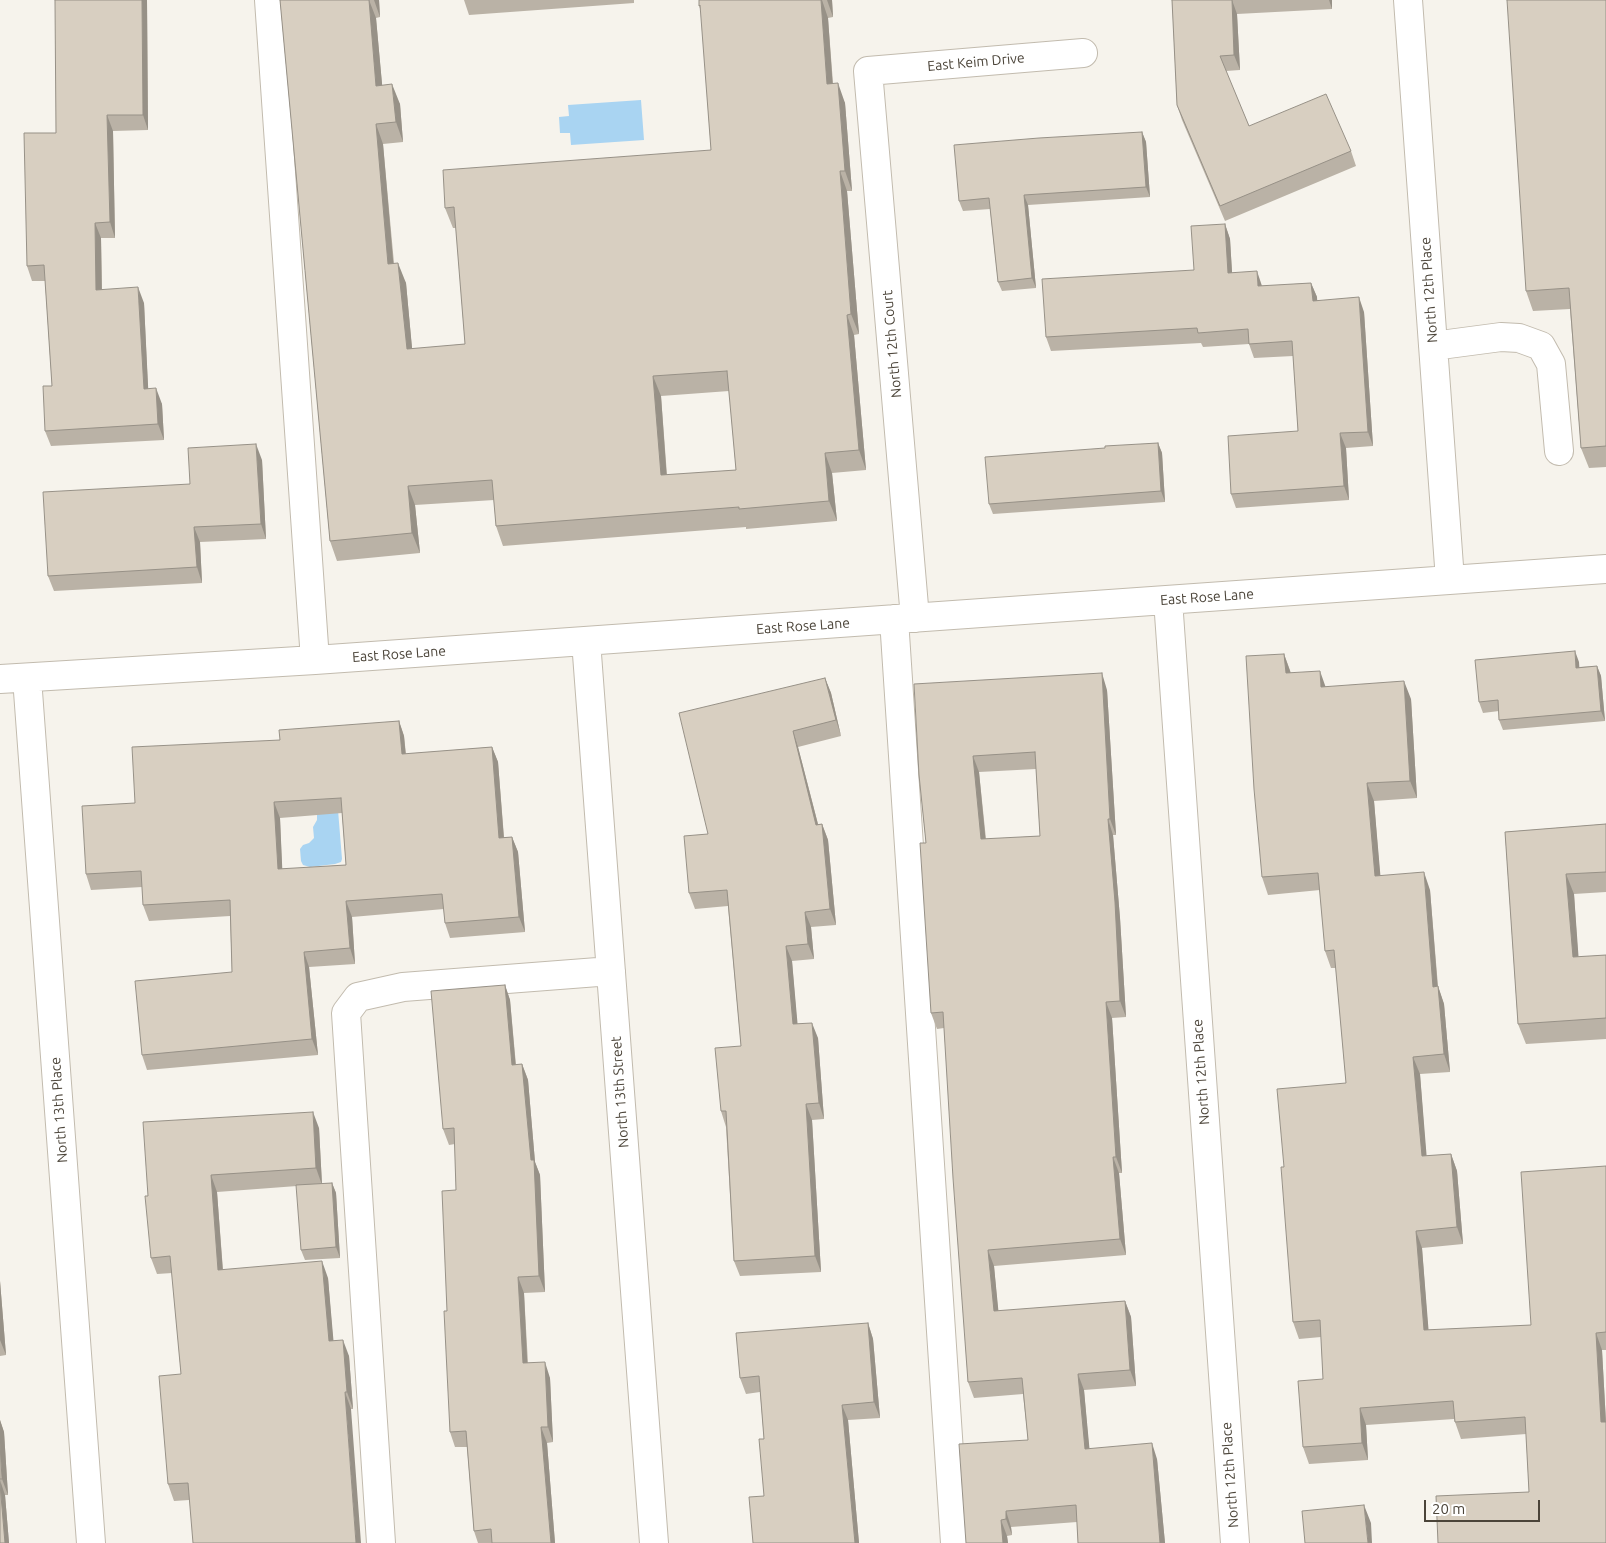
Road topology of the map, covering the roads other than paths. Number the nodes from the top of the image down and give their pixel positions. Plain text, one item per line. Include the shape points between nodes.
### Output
1 (269, 0) edge
2 (1408, 0) edge
3 (1083, 53) dead end
4 (868, 71) joint
5 (1433, 346) junction
6 (1560, 451) dead end
7 (1606, 569) edge
8 (1450, 580) junction
9 (1168, 600) junction
10 (904, 618) junction
11 (586, 641) junction
12 (315, 660) junction
13 (27, 678) junction
14 (0, 679) edge
15 (611, 972) junction
16 (91, 1543) edge
17 (381, 1543) edge
18 (654, 1543) edge
19 (955, 1543) edge
20 (1235, 1543) edge

1 - 12 street
2 - 5 street, North 12th Place
3 - 4 street, East Keim Drive
4 - 10 street, North 12th Court
5 - 6 street via 1501,337 1519,338 1541,346 1551,364
5 - 8 street, North 12th Place
7 - 8 street, East Rose Lane
8 - 9 street, East Rose Lane
9 - 10 street, East Rose Lane
9 - 20 street, North 12th Place
10 - 11 street, East Rose Lane
10 - 19 street, North 12th Court
11 - 12 street, East Rose Lane
11 - 15 street, North 13th Street
12 - 13 street, East Rose Lane
13 - 14 street, East Rose Lane
13 - 16 street, North 13th Place
15 - 17 street via 402,987 358,997 346,1013
15 - 18 street, North 13th Street

